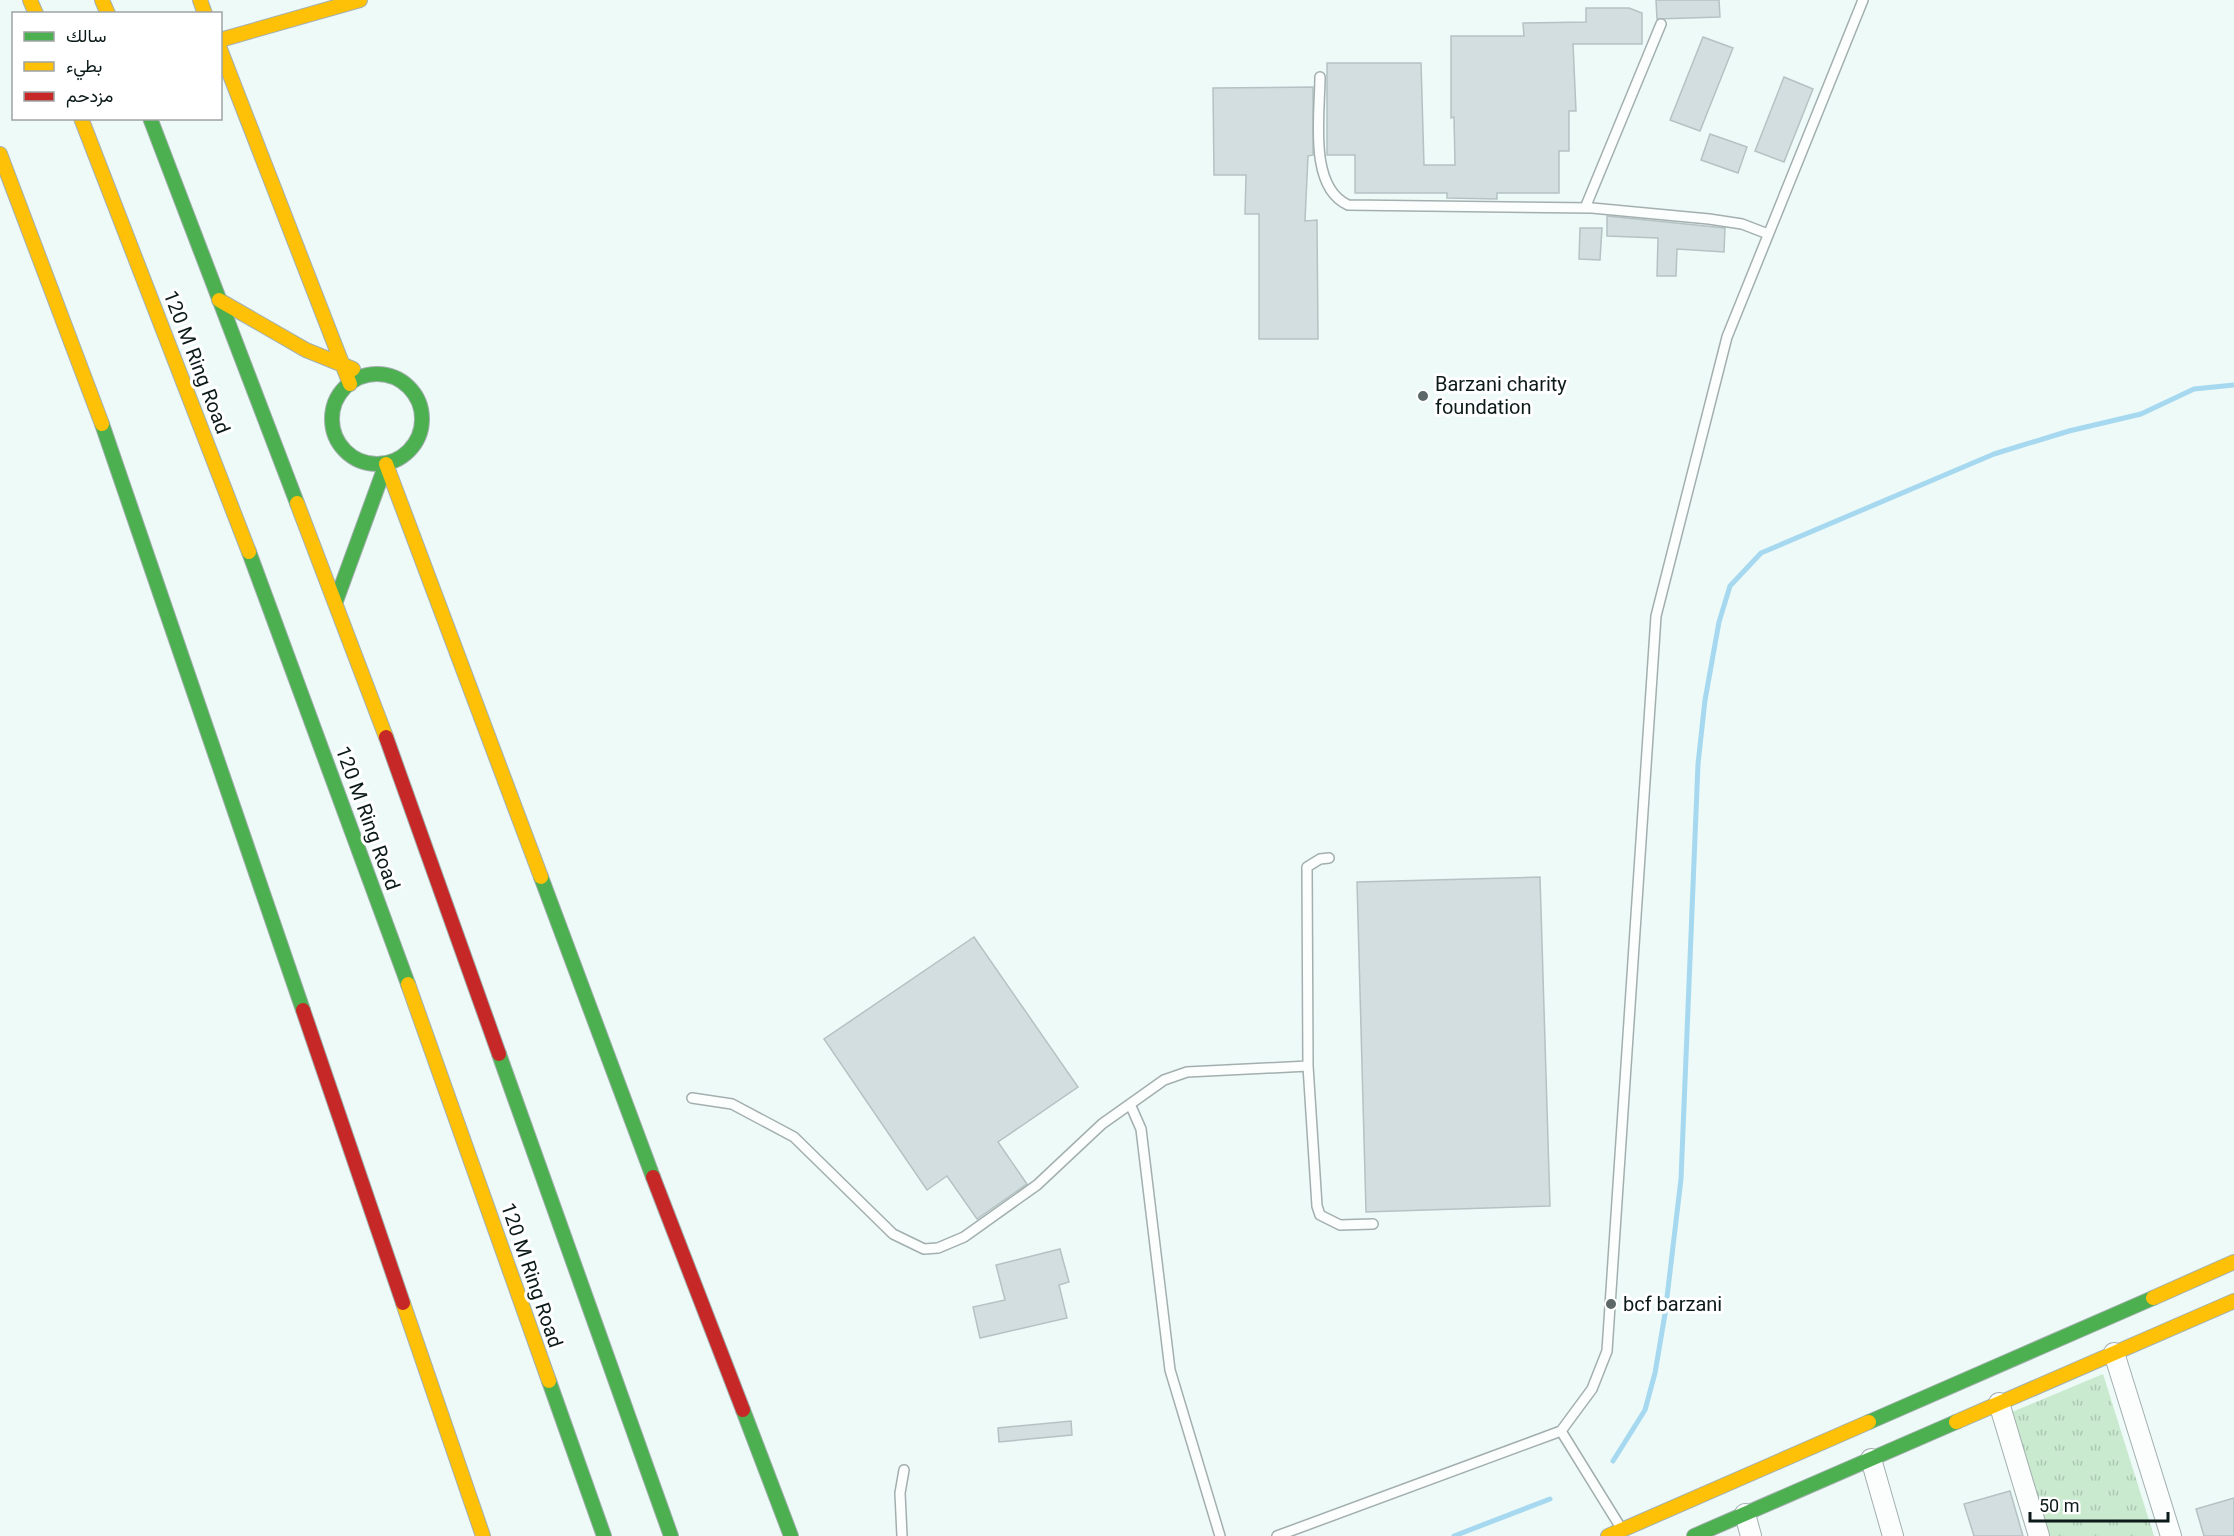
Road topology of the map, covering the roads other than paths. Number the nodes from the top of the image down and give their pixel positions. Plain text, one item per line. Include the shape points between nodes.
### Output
1 (360, 0) edge
2 (1863, 0) edge
3 (1661, 24) dead end
4 (222, 39) edge
5 (222, 55) edge
6 (1320, 77) dead end
7 (82, 120) edge
8 (151, 120) edge
9 (0, 154) edge
10 (1585, 208) junction
11 (1768, 234) junction
12 (219, 300) junction
13 (344, 366) junction
14 (368, 375) junction
15 (350, 384) junction
16 (386, 464) junction
17 (336, 601) junction
18 (1329, 858) dead end
19 (1308, 1066) junction
20 (692, 1098) dead end
21 (1130, 1104) junction
22 (1373, 1224) dead end
23 (2234, 1262) edge
24 (2234, 1301) edge
25 (2114, 1353) junction
26 (2041, 1366) junction
27 (1999, 1403) junction
28 (1561, 1431) junction
29 (1871, 1459) junction
30 (903, 1470) dead end
31 (1745, 1514) junction
32 (1622, 1529) junction
33 (483, 1536) edge
34 (604, 1536) edge
35 (671, 1536) edge
36 (791, 1536) edge
37 (902, 1536) edge
38 (1220, 1536) edge
39 (1277, 1536) edge
40 (1608, 1536) edge
41 (1694, 1536) edge
42 (1751, 1536) edge
43 (1893, 1536) edge
44 (2039, 1536) edge
45 (2171, 1536) edge

1 - 4 main road
2 - 11 lane
3 - 10 lane
5 - 13 main road
6 - 10 lane via 1320,151 1327,188 1336,199 1362,207
7 - 34 main road, 120 M Ring Road via 242,533 405,975
8 - 12 main road
9 - 33 main road via 80,360
10 - 11 lane via 1709,219 1742,224
11 - 28 lane via 1727,337 1656,616 1607,1351 1592,1389
12 - 13 main road via 306,350
12 - 17 main road
13 - 14 main road
13 - 15 main road
14 - 15 main road
14 - 16 main road via 399,380 419,403 420,434 412,448
15 - 16 main road via 336,401 332,414 338,441 358,460
16 - 17 main road
16 - 36 main road
17 - 35 main road
18 - 19 lane via 1307,867
19 - 21 lane via 1187,1072 1164,1080
19 - 22 lane via 1320,1215 1340,1225
20 - 21 lane via 732,1104 794,1137 892,1234 924,1249 938,1248 964,1237 1037,1185 1102,1124
21 - 38 lane via 1141,1129 1170,1370
23 - 26 main road
24 - 25 main road
25 - 26 main road
25 - 45 street
26 - 27 main road
26 - 32 main road
27 - 29 main road
27 - 44 street
28 - 32 lane
28 - 39 lane
29 - 31 main road
29 - 43 street
30 - 37 lane
31 - 41 main road
31 - 42 street
32 - 40 main road

